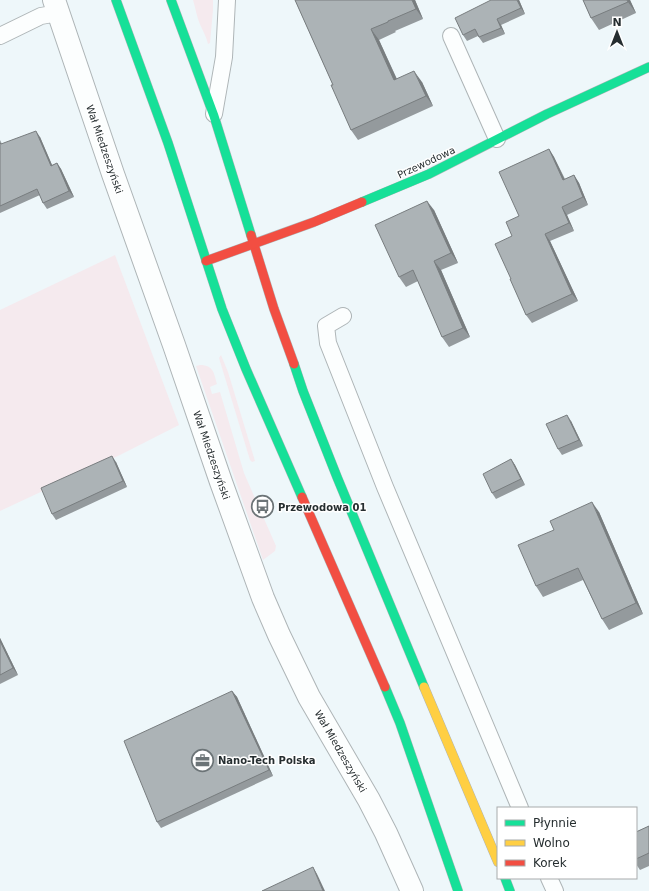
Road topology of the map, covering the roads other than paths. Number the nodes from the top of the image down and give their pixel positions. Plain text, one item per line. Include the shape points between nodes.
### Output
1 (116, 0) edge
2 (172, 0) edge
3 (227, 0) edge
4 (56, 7) edge
5 (0, 36) edge
6 (451, 36) dead end
7 (649, 67) edge
8 (214, 116) junction
9 (496, 139) junction
10 (254, 244) junction
11 (206, 261) junction
12 (343, 316) dead end
13 (520, 807) edge
14 (497, 860) edge
15 (505, 879) edge
16 (549, 879) edge
17 (412, 891) edge
18 (458, 891) edge
19 (510, 891) edge
20 (555, 891) edge

1 - 11 main road via 170,149
2 - 8 main road
3 - 8 lane via 224,57
4 - 5 lane
4 - 17 street, Wał Miedzeszyński via 263,598 309,697 370,800
6 - 9 lane
7 - 9 main road, Przewodowa
8 - 10 main road
9 - 10 main road, Przewodowa via 394,189
10 - 11 main road, Przewodowa
10 - 14 main road via 274,309 317,426
11 - 18 main road via 235,341 400,723
12 - 13 lane via 326,326 328,343 385,487
15 - 19 main road
16 - 20 lane

